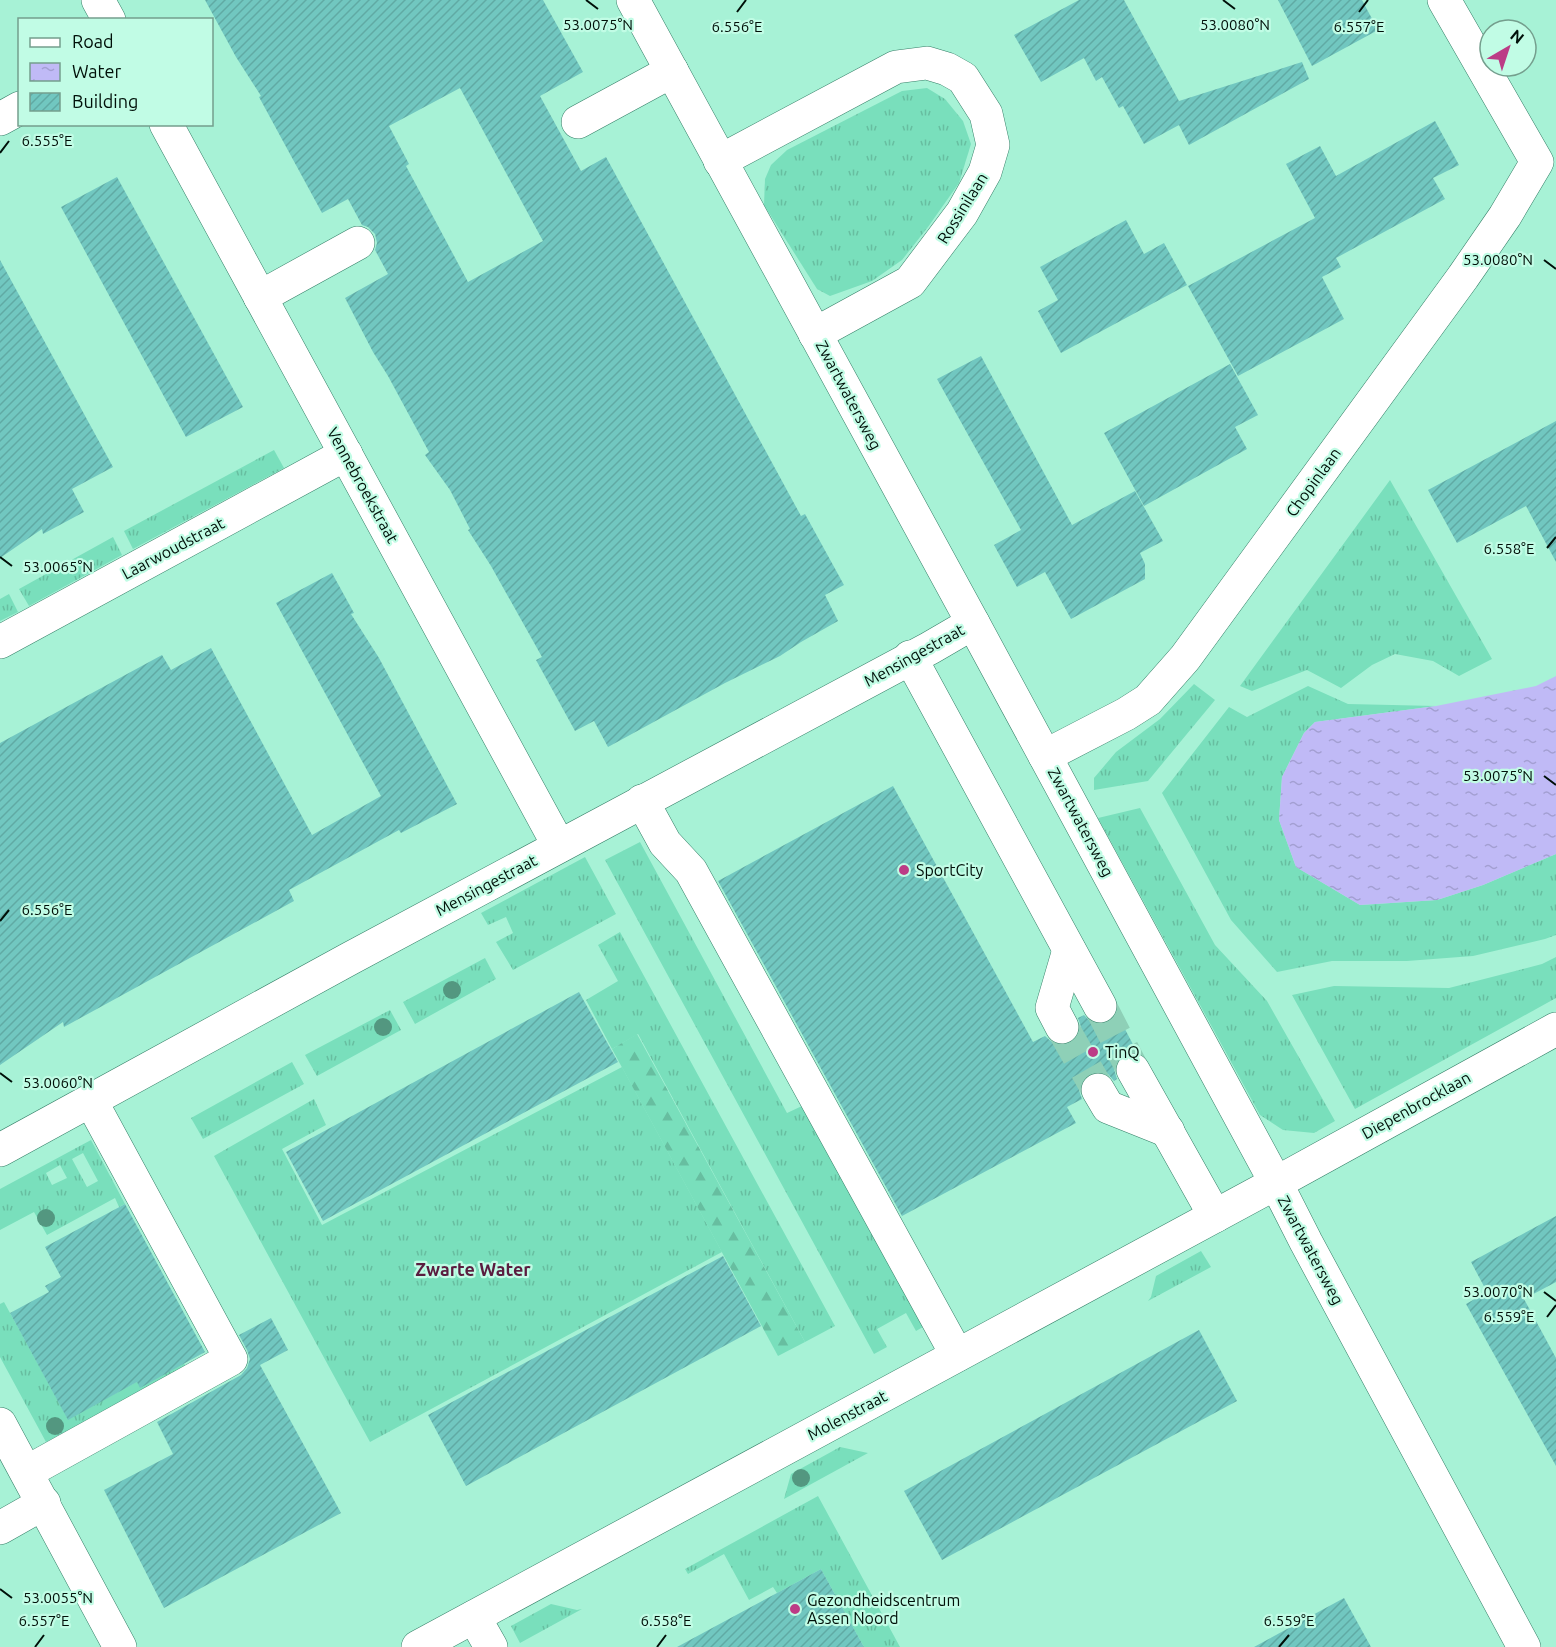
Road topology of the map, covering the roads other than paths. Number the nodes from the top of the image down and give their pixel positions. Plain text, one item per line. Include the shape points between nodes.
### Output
1 (98, 0) edge
2 (633, 0) edge
3 (1444, 0) edge
4 (108, 18) edge
5 (672, 71) junction
6 (18, 109) edge
7 (0, 119) edge
8 (578, 122) dead end
9 (167, 126) edge
10 (720, 161) junction
11 (1546, 164) edge
12 (358, 243) dead end
13 (260, 297) junction
14 (815, 334) junction
15 (346, 454) junction
16 (973, 623) junction
17 (0, 642) edge
18 (910, 657) junction
19 (1045, 756) junction
20 (642, 801) junction
21 (559, 846) junction
22 (1069, 950) junction
23 (1100, 1006) tunnel mouth
24 (1062, 1027) tunnel mouth
25 (1556, 1029) edge
26 (1133, 1070) tunnel mouth
27 (1098, 1090) tunnel mouth
28 (90, 1101) junction
29 (1168, 1131) junction
30 (0, 1150) edge
31 (1276, 1183) junction
32 (1215, 1216) junction
33 (957, 1355) junction
34 (0, 1424) edge
35 (27, 1472) junction
36 (44, 1503) junction
37 (0, 1528) edge
38 (474, 1617) junction
39 (120, 1647) edge
40 (418, 1647) edge
41 (491, 1647) edge
42 (1524, 1647) edge

1 - 4 street
2 - 5 street, Zwartwatersweg
3 - 11 street, Chopinlaan
5 - 8 street
5 - 10 street, Zwartwatersweg
6 - 7 street
9 - 13 street, Vennebroekstraat
10 - 14 street, Zwartwatersweg
10 - 14 street, Rossinilaan via 896,67 927,63 947,69 963,78 986,114 993,146 985,172 936,250 910,282
11 - 19 street, Chopinlaan via 1185,658 1148,700
12 - 13 street
13 - 15 street, Vennebroekstraat
14 - 16 street, Zwartwatersweg
15 - 17 street, Laarwoudstraat
15 - 21 street, Vennebroekstraat
16 - 18 street, Mensingestraat
16 - 19 street, Zwartwatersweg
18 - 20 street, Mensingestraat
18 - 22 street
19 - 31 street, Zwartwatersweg
20 - 21 street, Mensingestraat
20 - 33 street via 665,843 691,871
21 - 28 street, Mensingestraat
22 - 23 street
22 - 24 street via 1052,1008
25 - 31 street, Diepenbrocklaan
26 - 29 street
27 - 29 street via 1108,1107
28 - 30 street, Mensingestraat
28 - 35 street via 231,1359
29 - 32 street
31 - 32 street, Molenstraat
31 - 42 street, Zwartwatersweg
32 - 33 street, Molenstraat
33 - 38 street, Molenstraat
34 - 35 street
35 - 36 street
36 - 37 street
36 - 39 street
38 - 40 street, Molenstraat
38 - 41 street

